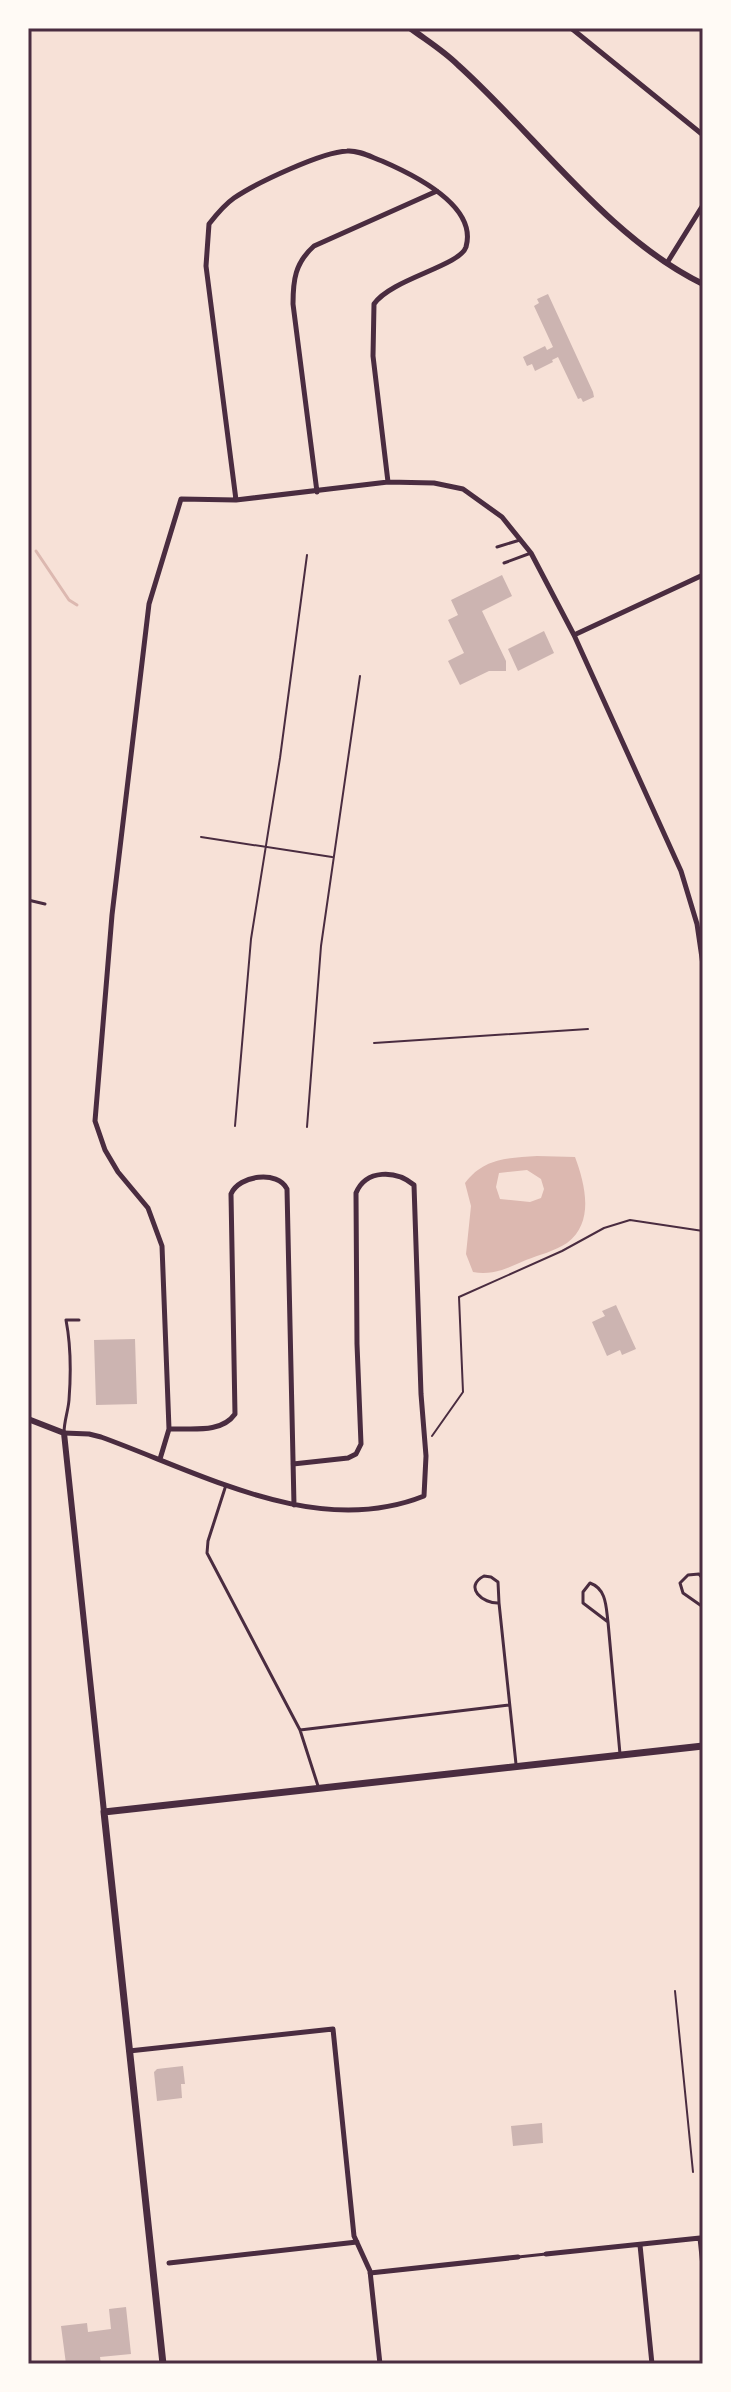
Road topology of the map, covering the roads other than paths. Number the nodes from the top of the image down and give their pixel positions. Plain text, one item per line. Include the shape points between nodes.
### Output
1 (410, 28) edge
2 (571, 28) edge
3 (703, 135) edge
4 (437, 191) junction
5 (703, 205) edge
6 (667, 263) junction
7 (703, 284) edge
8 (388, 482) junction
9 (317, 492) junction
10 (236, 500) junction
11 (521, 540) junction
12 (497, 547) dead end
13 (531, 553) junction
14 (504, 563) dead end
15 (703, 575) edge
16 (574, 635) junction
17 (28, 900) edge
18 (45, 904) dead end
19 (703, 965) edge
20 (79, 1320) dead end
21 (28, 1419) edge
22 (169, 1429) junction
23 (64, 1433) junction
24 (160, 1459) junction
25 (293, 1464) junction
26 (226, 1485) junction
27 (294, 1505) junction
28 (703, 1579) edge
29 (499, 1603) junction
30 (703, 1607) edge
31 (608, 1622) junction
32 (509, 1705) junction
33 (300, 1730) junction
34 (703, 1746) edge
35 (620, 1756) junction
36 (517, 1767) junction
37 (319, 1789) junction
38 (104, 1812) junction
39 (129, 2051) junction
40 (357, 2242) junction
41 (640, 2245) junction
42 (546, 2254) joint
43 (518, 2257) joint
44 (169, 2263) dead end
45 (703, 2266) edge
46 (370, 2273) junction
47 (163, 2364) edge
48 (380, 2364) edge
49 (652, 2364) edge

1 - 6 street via 457,63 624,231
2 - 3 street
4 - 8 street via 461,217 466,246 458,257 387,290 372,312
4 - 9 street via 314,246 293,279
4 - 10 street via 355,150 344,151 238,196 209,224 206,266
5 - 6 street
6 - 7 street
8 - 9 street
8 - 11 street via 463,489 502,517
9 - 10 street
10 - 22 street via 181,499 149,604 112,915 95,1121 118,1172 148,1208 162,1246
11 - 12 lane
11 - 13 street
13 - 14 lane
13 - 16 street
15 - 16 street
16 - 19 street via 681,871
17 - 18 lane
20 - 23 lane via 66,1320 70,1343
21 - 23 street
22 - 24 street
22 - 25 street via 218,1427 235,1414 231,1194 241,1182 276,1178 287,1189
23 - 24 street via 89,1434
23 - 38 street
24 - 26 street
25 - 27 street
25 - 27 street via 348,1458 361,1444 356,1193 369,1176 405,1178 414,1185 424,1496 373,1510
26 - 27 street
26 - 33 lane via 207,1553
28 - 30 lane via 688,1575 680,1583 683,1593
29 - 29 lane via 482,1600 474,1586 477,1579 498,1582
29 - 32 lane
31 - 31 lane via 583,1603 590,1583 605,1598
31 - 35 lane
32 - 33 lane
32 - 36 lane
33 - 37 lane
34 - 35 main road
35 - 36 main road
36 - 37 main road
37 - 38 main road
38 - 39 main road
39 - 40 street via 333,2029
39 - 47 main road
40 - 44 street
40 - 46 street
41 - 42 street
41 - 45 street via 700,2238
41 - 49 street
42 - 43 lane
43 - 46 street
46 - 48 street

